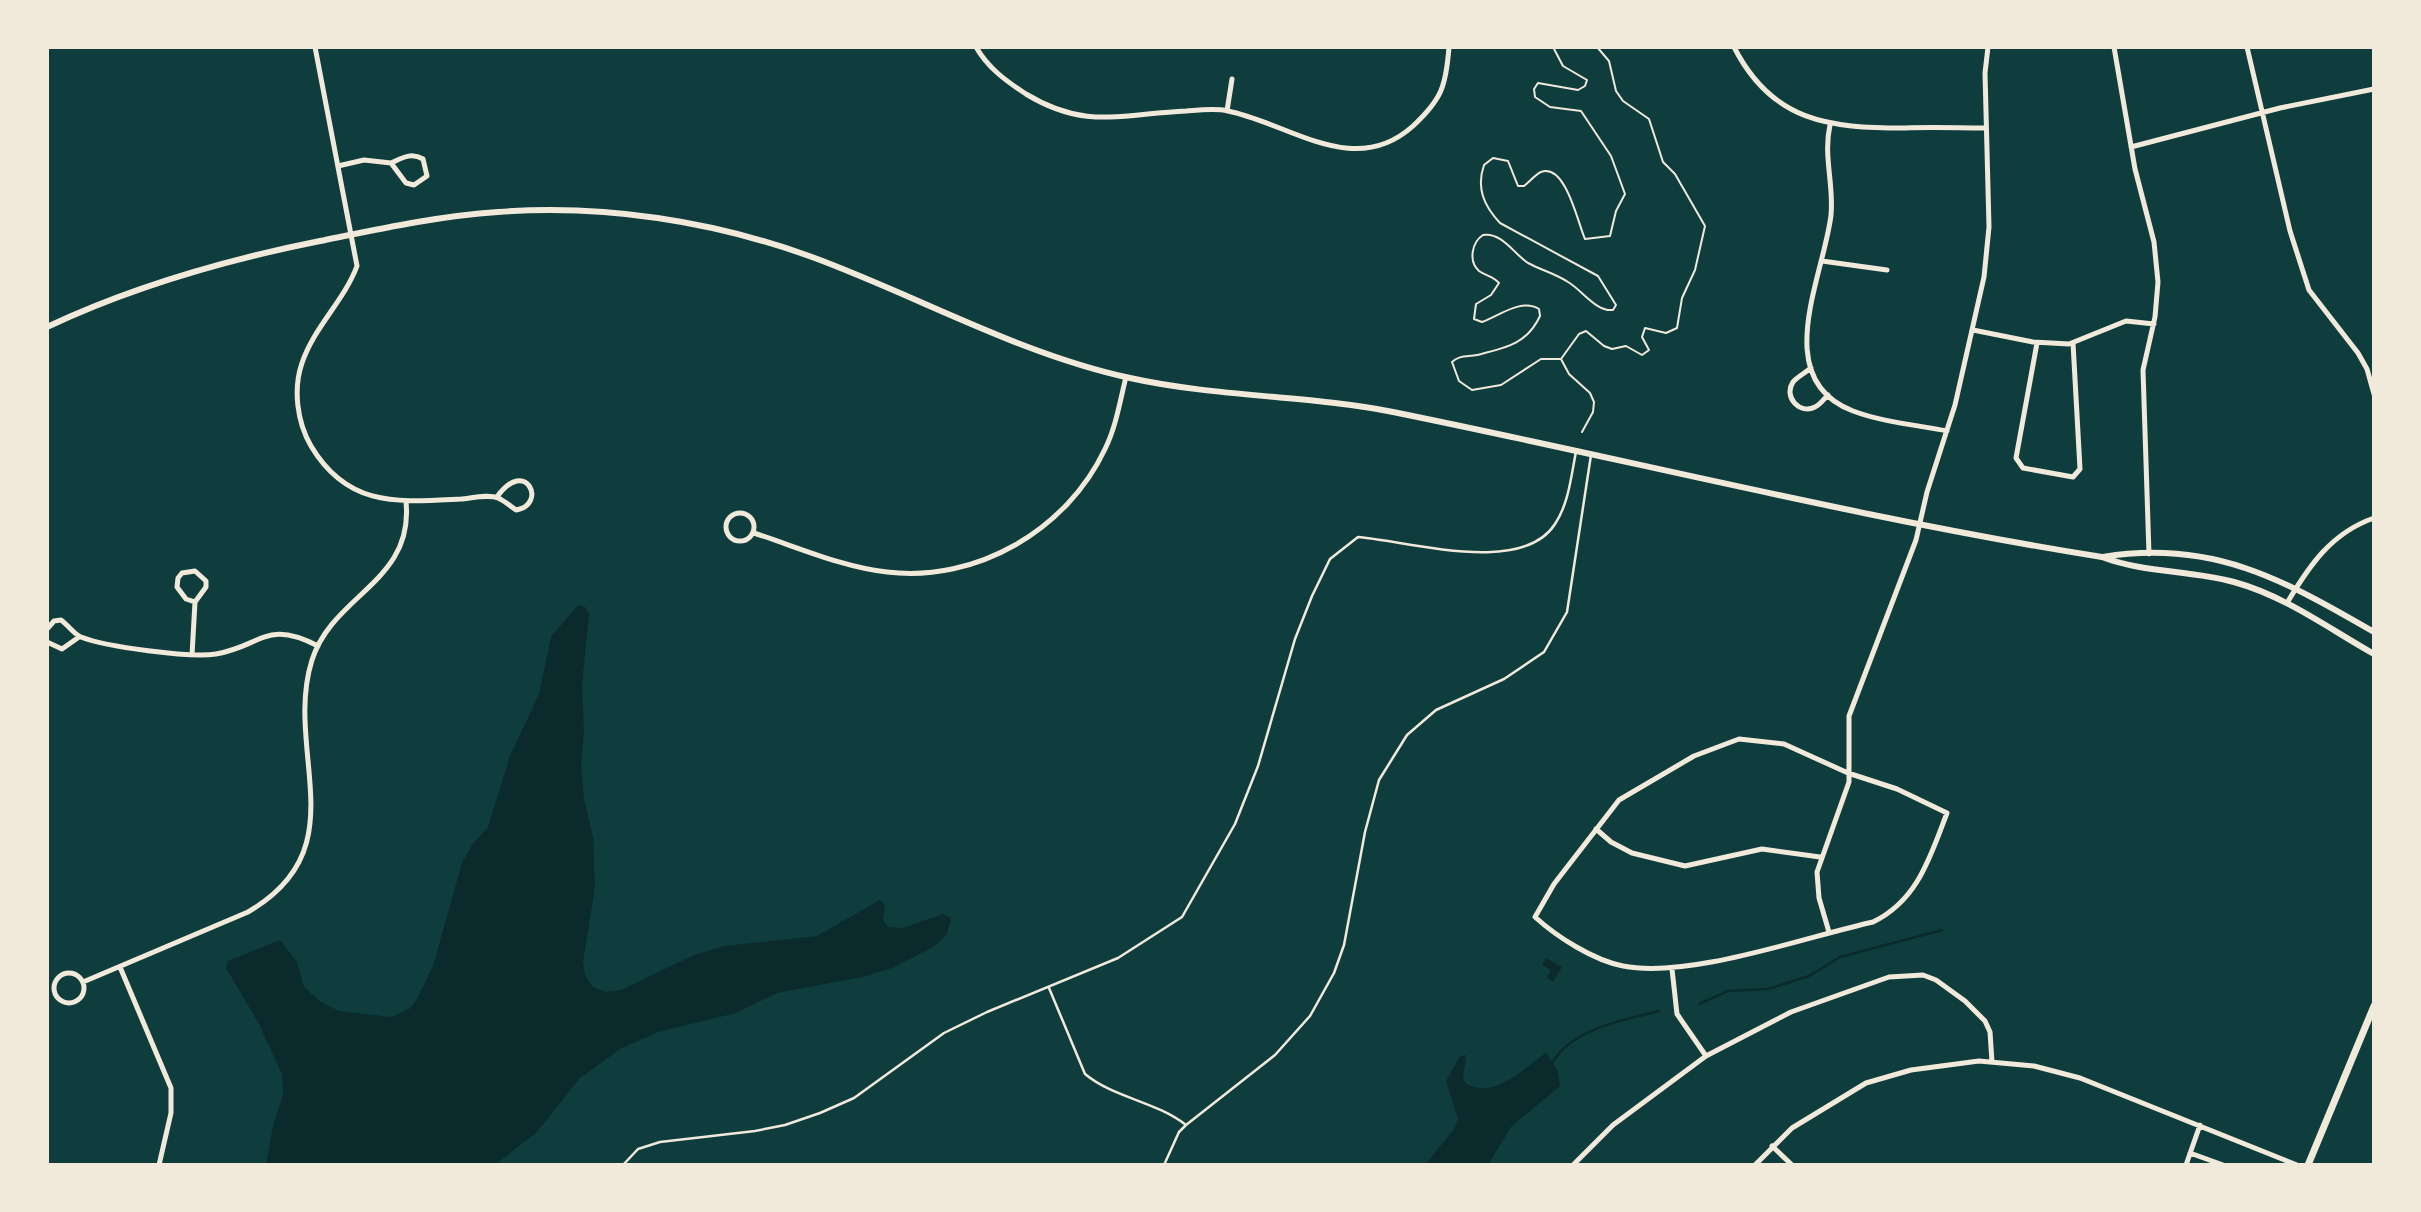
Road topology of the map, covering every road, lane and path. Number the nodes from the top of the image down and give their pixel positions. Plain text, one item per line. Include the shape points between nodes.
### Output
1 (315, 47) edge
2 (976, 47) edge
3 (1449, 47) edge
4 (1553, 47) edge
5 (1597, 47) edge
6 (1734, 47) edge
7 (1988, 47) edge
8 (2114, 47) edge
9 (2248, 47) edge
10 (1232, 79) dead end
11 (2374, 89) edge
12 (1227, 111) junction
13 (2262, 113) junction
14 (1830, 125) junction
15 (1985, 128) junction
16 (2131, 147) junction
17 (391, 163) junction
18 (338, 166) junction
19 (351, 234) junction
20 (1822, 261) junction
21 (1887, 270) dead end
22 (2154, 324) junction
23 (47, 327) edge
24 (1973, 330) junction
25 (2037, 343) junction
26 (2073, 343) junction
27 (1561, 359) junction
28 (1811, 368) junction
29 (1126, 377) junction
30 (2374, 394) edge
31 (1828, 396) junction
32 (1947, 431) junction
33 (1583, 432) dead end
34 (1576, 452) junction
35 (1591, 455) junction
36 (497, 497) junction
37 (406, 502) junction
38 (2374, 518) edge
39 (1918, 525) junction
40 (754, 533) junction
41 (2149, 554) junction
42 (2102, 557) junction
43 (2297, 587) junction
44 (195, 602) junction
45 (2287, 603) junction
46 (47, 629) edge
47 (2374, 632) edge
48 (79, 637) junction
49 (47, 642) edge
50 (318, 646) junction
51 (2374, 653) edge
52 (192, 655) junction
53 (1848, 773) junction
54 (1596, 829) junction
55 (1820, 857) junction
56 (1829, 932) junction
57 (120, 967) junction
58 (1672, 969) junction
59 (83, 982) junction
60 (1048, 988) junction
61 (2374, 1006) edge
62 (1706, 1056) junction
63 (1992, 1062) junction
64 (1186, 1125) junction
65 (2200, 1125) junction
66 (1772, 1146) junction
67 (2190, 1153) junction
68 (159, 1165) edge
69 (623, 1165) edge
70 (1164, 1165) edge
71 (1573, 1165) edge
72 (1755, 1165) edge
73 (1792, 1165) edge
74 (2186, 1165) edge
75 (2223, 1165) edge
76 (2297, 1165) edge
77 (2308, 1165) edge

1 - 18 street
2 - 12 street via 1014,86 1070,116
3 - 12 street via 1438,100 1409,129 1377,147 1339,148
4 - 27 path via 1563,66 1587,80 1586,86 1578,90 1538,83 1535,97 1550,107 1581,111 1611,156 1625,194 1610,236 1585,239 1567,188 1548,172 1518,186 1508,161 1493,158 1484,165 1481,191 1488,210 1500,223 1598,276 1616,305 1608,311 1600,307 1569,282 1527,262 1504,242 1483,235 1473,247 1473,261 1477,269 1499,283 1476,304 1474,319 1482,322 1532,305 1540,316 1525,340 1452,362 1459,381 1472,390 1502,385 1541,359
5 - 27 path via 1609,61 1623,101 1649,119 1663,162 1675,174 1706,231 1682,298 1677,328 1666,332 1645,328 1642,337 1649,350 1642,355 1626,346 1604,346 1586,331 1578,334
6 - 14 street via 1752,76 1778,101
7 - 15 street
8 - 16 street
9 - 13 street
10 - 12 street
11 - 13 street
13 - 16 street
13 - 30 street via 2309,290 2358,354
14 - 15 street
14 - 20 street via 1825,151 1831,214
15 - 24 street via 1989,227
16 - 22 street via 2154,242 2158,282
17 - 17 street via 406,183 414,185 427,176 423,159 417,155
17 - 18 street via 364,160
18 - 19 street
19 - 23 street via 179,275
19 - 29 street via 523,210 606,212 696,225 811,257 1037,349
19 - 37 street via 357,266 302,363 300,414 316,453 343,482 368,495
20 - 21 street
20 - 28 street via 1807,327
22 - 26 street via 2126,321
22 - 41 street via 2142,392
24 - 25 street
24 - 32 street
25 - 26 street
25 - 26 street via 2016,458 2023,468 2073,477 2080,469
27 - 33 path via 1594,402
28 - 31 street
28 - 31 street via 1794,380 1791,398 1807,409
29 - 34 street via 1385,411
29 - 40 street via 1107,447 1076,495 1026,539 980,563 888,573
31 - 32 street via 1855,411
32 - 39 street
34 - 35 street
34 - 60 lane via 1564,507 1553,527 1532,544 1490,553 1358,537 1330,559 1295,639 1240,812 1182,917 1118,958
35 - 39 street
35 - 64 lane via 1567,612 1544,652 1504,679 1436,710 1407,735 1379,780 1344,946 1310,1016 1275,1055
36 - 36 street via 509,482 517,480 532,489 532,497 522,509
36 - 37 street
37 - 50 street via 408,525 397,557 332,623
38 - 43 street via 2348,529 2326,546
39 - 42 street
39 - 53 street via 1891,611 1849,716
40 - 40 street via 754,521 745,514 734,514 726,523 727,534 735,541 746,541
41 - 42 street
41 - 43 street via 2226,561
42 - 45 street via 2125,566 2236,582
43 - 45 street
43 - 47 street
44 - 44 street via 177,587 178,578 188,571 206,581
44 - 52 street
45 - 51 street
46 - 48 street via 61,620
48 - 49 street via 62,649
48 - 52 street
50 - 52 street via 273,633 220,653
50 - 57 street via 304,701 312,822 296,866 278,891 248,912
53 - 54 street via 1784,744 1739,739 1717,745 1638,786 1619,800
53 - 55 street via 1849,782
53 - 56 street via 1897,789 1947,813 1920,880 1901,905 1873,922
54 - 55 street via 1632,853 1685,866 1762,849
54 - 58 street via 1535,917 1608,962
55 - 56 street via 1817,884
56 - 58 street
57 - 59 street
57 - 68 street via 171,1088 172,1113
58 - 62 street via 1677,1014
59 - 59 street via 75,974 63,974 55,983 56,994 64,1002 76,1002 83,993
60 - 64 lane via 1085,1074
60 - 69 lane via 944,1033 854,1098 820,1113 755,1131 660,1142 638,1149
61 - 77 main road
62 - 63 street via 1791,1012 1908,974 1936,980 1972,1008 1990,1032
62 - 71 street via 1613,1125
63 - 65 street via 2076,1076
63 - 66 street via 1923,1068 1866,1083 1819,1109
64 - 70 lane
65 - 67 street
65 - 76 street
66 - 72 street
66 - 73 street
67 - 74 street
67 - 75 street

